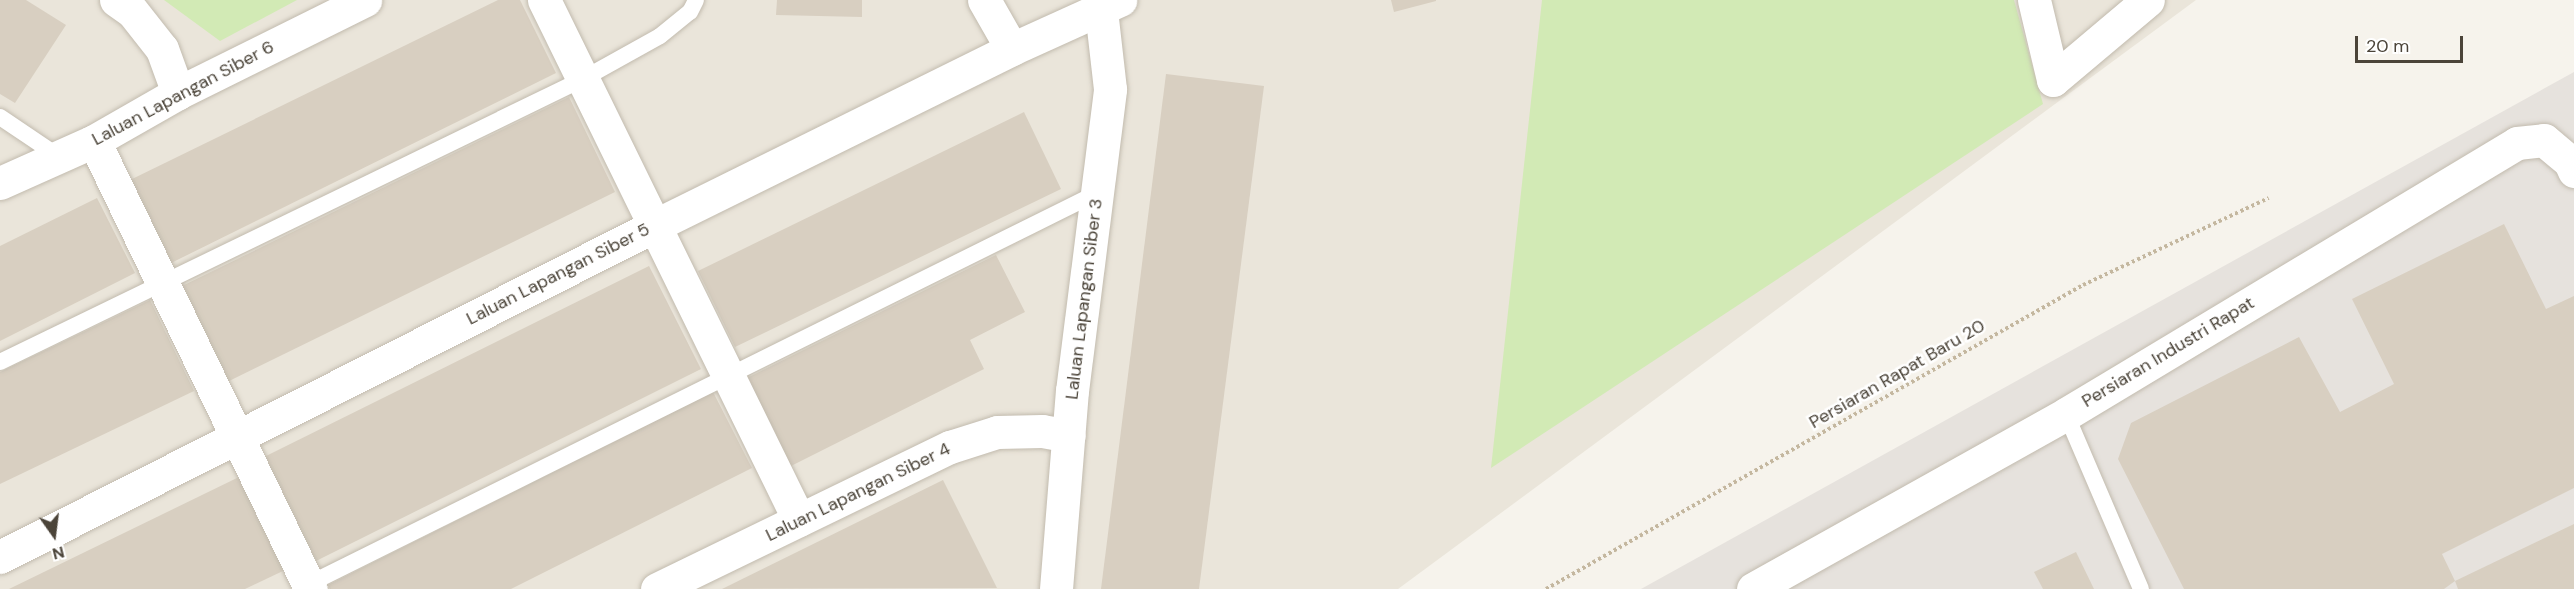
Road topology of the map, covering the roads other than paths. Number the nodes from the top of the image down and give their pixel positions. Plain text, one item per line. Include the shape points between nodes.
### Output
1 (116, 0) edge
2 (365, 0) edge
3 (544, 0) edge
4 (696, 0) edge
5 (984, 0) edge
6 (2034, 0) edge
7 (2148, 0) edge
8 (1110, 5) edge
9 (1012, 49) junction
10 (581, 80) junction
11 (178, 93) junction
12 (0, 117) edge
13 (94, 141) junction
14 (58, 156) junction
15 (2574, 171) edge
16 (0, 183) edge
17 (1097, 193) junction
18 (654, 226) junction
19 (161, 282) junction
20 (0, 362) edge
21 (728, 379) junction
22 (2066, 414) junction
23 (237, 436) junction
24 (1069, 436) junction
25 (799, 520) junction
26 (0, 557) edge
27 (1050, 586) edge
28 (306, 587) edge
29 (657, 589) edge
30 (1753, 589) edge
31 (2141, 589) edge

1 - 11 street via 132,11 162,49
2 - 11 street, Laluan Lapangan Siber 6
3 - 10 street
4 - 10 lane via 690,12 660,36
5 - 9 street
6 - 7 street via 2053,80
8 - 9 street, Laluan Lapangan Siber 5
8 - 17 street, Laluan Lapangan Siber 3 via 1110,89
9 - 18 street, Laluan Lapangan Siber 5
10 - 18 street
10 - 19 lane
11 - 13 street, Laluan Lapangan Siber 6
12 - 14 lane
13 - 14 street, Laluan Lapangan Siber 6
13 - 19 street
14 - 16 street, Laluan Lapangan Siber 6
15 - 22 street, Persiaran Industri Rapat via 2570,162 2544,140 2517,143
17 - 21 lane
17 - 24 street, Laluan Lapangan Siber 3
18 - 21 street
18 - 23 street, Laluan Lapangan Siber 5
19 - 20 lane
19 - 23 street
21 - 25 street
21 - 28 lane
22 - 30 street, Persiaran Industri Rapat
22 - 31 lane
23 - 26 street, Laluan Lapangan Siber 5
23 - 28 street
24 - 25 street, Laluan Lapangan Siber 4 via 1041,431 998,432 950,447
24 - 27 street, Laluan Lapangan Siber 3
25 - 29 street, Laluan Lapangan Siber 4

